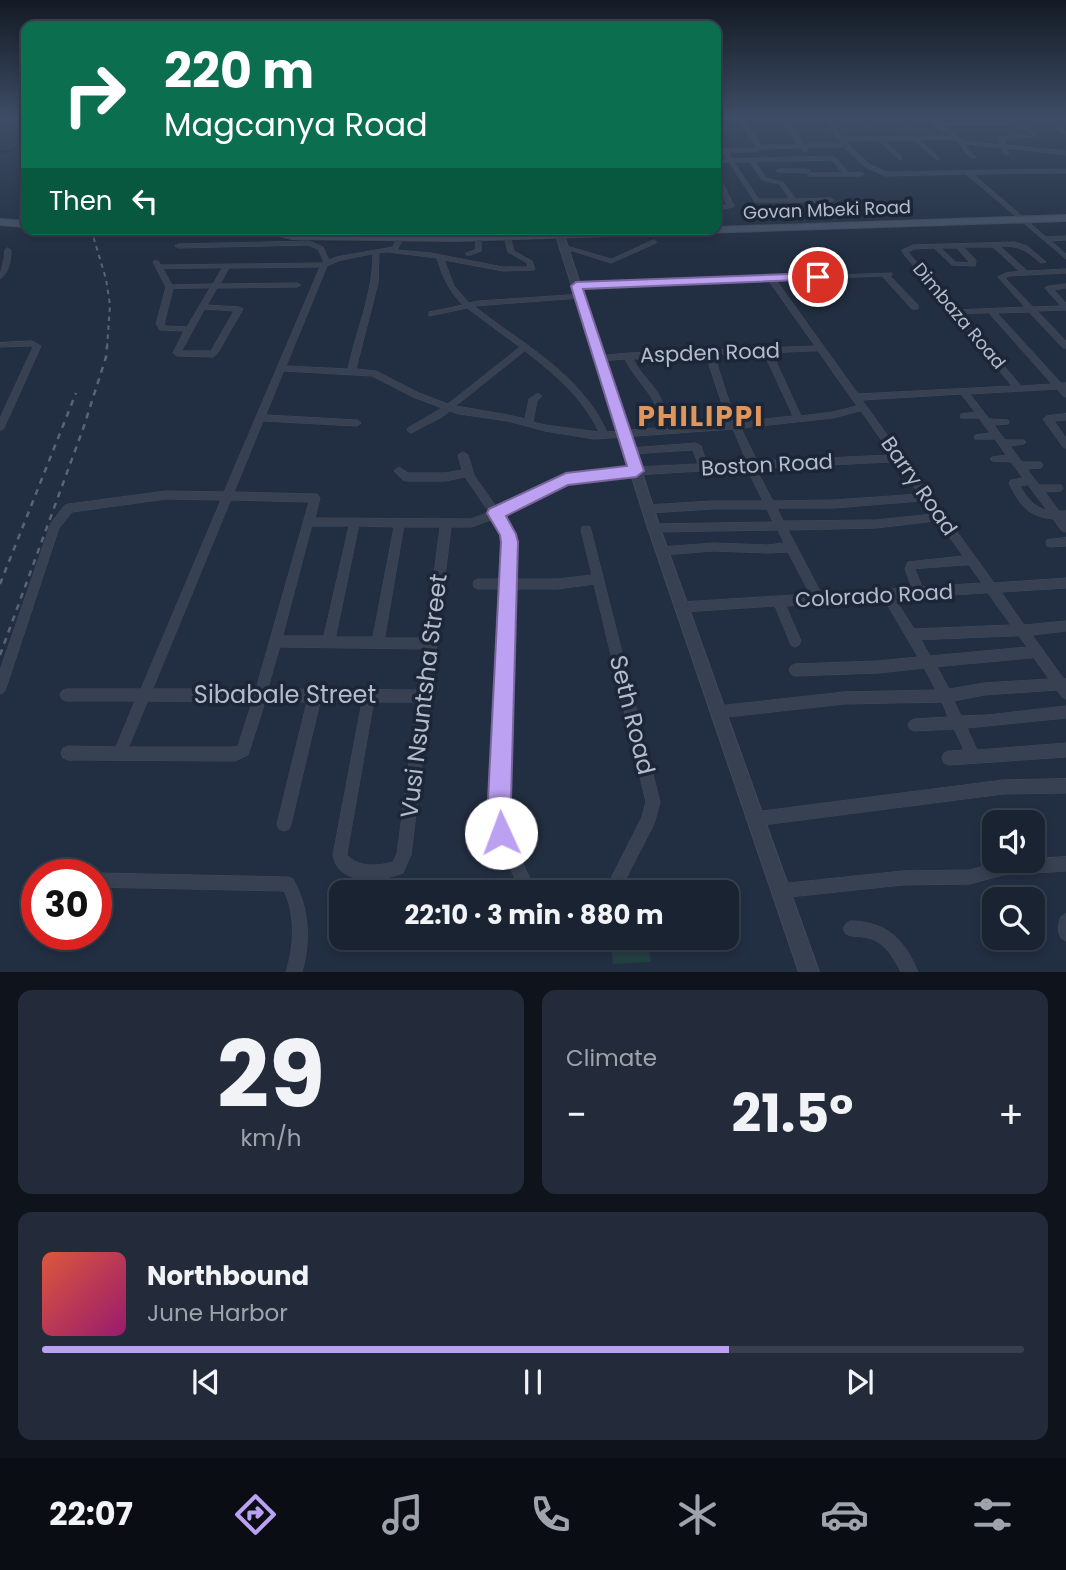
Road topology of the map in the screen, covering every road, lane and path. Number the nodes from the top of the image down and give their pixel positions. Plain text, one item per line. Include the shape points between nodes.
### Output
1 (732, 164) edge
2 (755, 164) edge
3 (801, 164) edge
4 (839, 164) edge
5 (865, 164) edge
6 (779, 171) dead end
7 (1066, 172) edge
8 (847, 174) junction
9 (861, 174) dead end
10 (969, 174) junction
11 (810, 175) junction
12 (721, 185) edge
13 (729, 200) junction
14 (831, 200) dead end
15 (721, 201) edge
16 (795, 201) junction
17 (721, 209) edge
18 (1066, 209) edge
19 (1012, 211) junction
20 (1066, 218) edge
21 (1021, 219) junction
22 (721, 221) edge
23 (0, 222) edge
24 (21, 224) edge
25 (721, 231) edge
26 (287, 235) edge
27 (320, 235) edge
28 (401, 235) edge
29 (448, 235) edge
30 (611, 235) edge
31 (507, 236) junction
32 (478, 237) junction
33 (560, 237) edge
34 (1066, 238) edge
35 (1045, 239) junction
36 (654, 242) dead end
37 (248, 244) junction
38 (995, 245) junction
39 (178, 246) dead end
40 (960, 246) junction
41 (936, 247) junction
42 (8, 250) dead end
43 (381, 251) junction
44 (468, 254) dead end
45 (440, 257) junction
46 (1066, 257) edge
47 (1043, 262) dead end
48 (326, 263) junction
49 (227, 266) junction
50 (237, 266) junction
51 (1066, 271) edge
52 (1025, 273) junction
53 (771, 278) junction
54 (1, 279) edge
55 (298, 285) dead end
56 (214, 286) junction
57 (1066, 286) edge
58 (170, 287) junction
59 (578, 291) junction
60 (467, 306) junction
61 (202, 307) junction
62 (915, 307) dead end
63 (1066, 307) edge
64 (1030, 309) junction
65 (991, 310) junction
66 (955, 312) junction
67 (432, 314) dead end
68 (189, 328) junction
69 (0, 345) edge
70 (1066, 346) edge
71 (524, 347) junction
72 (821, 348) junction
73 (767, 350) junction
74 (709, 353) junction
75 (628, 356) junction
76 (600, 358) junction
77 (280, 368) junction
78 (351, 372) junction
79 (1018, 388) junction
80 (1064, 388) edge
81 (964, 392) junction
82 (538, 396) dead end
83 (856, 397) junction
84 (12, 399) junction
85 (0, 400) edge
86 (659, 404) dead end
87 (863, 407) junction
88 (448, 408) junction
89 (964, 416) dead end
90 (1066, 417) edge
91 (259, 418) junction
92 (798, 418) junction
93 (984, 419) junction
94 (1005, 422) dead end
95 (357, 423) dead end
96 (528, 424) junction
97 (736, 424) junction
98 (0, 428) edge
99 (411, 430) dead end
100 (624, 433) junction
101 (605, 436) junction
102 (978, 438) dead end
103 (1000, 440) junction
104 (1021, 442) dead end
105 (1066, 445) edge
106 (630, 451) junction
107 (463, 455) dead end
108 (899, 458) junction
109 (995, 459) dead end
110 (1017, 462) junction
111 (1038, 465) dead end
112 (752, 466) junction
113 (704, 468) junction
114 (400, 471) dead end
115 (636, 471) junction
116 (468, 473) junction
117 (1034, 485) junction
118 (1058, 488) dead end
119 (227, 496) junction
120 (927, 498) junction
121 (769, 504) junction
122 (648, 509) junction
123 (495, 513) junction
124 (1061, 515) edge
125 (941, 517) junction
126 (310, 522) junction
127 (355, 522) junction
128 (400, 523) junction
129 (446, 523) junction
130 (779, 526) junction
131 (654, 527) junction
132 (1066, 528) edge
133 (586, 530) dead end
134 (1066, 542) edge
135 (1051, 543) dead end
136 (789, 547) junction
137 (662, 551) junction
138 (972, 561) junction
139 (598, 579) junction
140 (1066, 583) edge
141 (478, 584) dead end
142 (508, 584) junction
143 (992, 588) junction
144 (919, 593) junction
145 (887, 594) junction
146 (818, 599) junction
147 (779, 601) junction
148 (682, 607) junction
149 (1066, 626) edge
150 (1021, 631) junction
151 (911, 635) junction
152 (276, 641) junction
153 (329, 641) junction
154 (795, 641) dead end
155 (378, 642) junction
156 (430, 644) junction
157 (1037, 652) junction
158 (927, 662) junction
159 (794, 670) dead end
160 (1064, 687) edge
161 (0, 688) edge
162 (144, 694) junction
163 (261, 694) junction
164 (66, 695) dead end
165 (315, 695) junction
166 (369, 696) junction
167 (425, 696) junction
168 (946, 696) junction
169 (719, 712) junction
170 (1066, 712) edge
171 (958, 722) junction
172 (914, 725) dead end
173 (1066, 750) edge
174 (68, 753) dead end
175 (120, 753) junction
176 (974, 756) junction
177 (949, 758) dead end
178 (1066, 786) edge
179 (755, 819) junction
180 (284, 824) dead end
181 (1066, 864) edge
182 (112, 880) edge
183 (524, 880) edge
184 (617, 880) edge
185 (780, 891) junction
186 (1066, 922) edge
187 (851, 929) dead end
188 (1066, 933) edge
189 (294, 971) edge
190 (809, 971) edge
191 (910, 971) edge

1 - 16 street via 754,200
2 - 16 street via 764,179 781,183
3 - 11 street
4 - 8 street
5 - 10 street via 886,174
6 - 11 street
7 - 10 street
8 - 9 street
8 - 11 street
10 - 19 street
12 - 13 street
13 - 15 street
13 - 17 street via 731,208
14 - 16 street
18 - 19 main road, Govan Mbeki Road
19 - 21 street
19 - 22 main road, Govan Mbeki Road
20 - 21 main road, Govan Mbeki Road
21 - 25 main road, Govan Mbeki Road
21 - 35 street
23 - 24 main road
26 - 27 main road, Govan Mbeki Road
28 - 43 street via 396,248
29 - 32 main road, Govan Mbeki Road
30 - 33 main road, Govan Mbeki Road
31 - 32 main road, Govan Mbeki Road
31 - 33 main road, Govan Mbeki Road
31 - 45 street via 511,252 530,262 532,269 494,268
32 - 44 street via 478,251
33 - 36 street via 611,261
33 - 59 street
34 - 35 street
35 - 46 street
37 - 39 street
37 - 48 street via 312,243 321,248
37 - 50 street
38 - 40 street, Dimbaza Road
38 - 47 street, Dimbaza Road via 1020,245
38 - 52 street
40 - 41 street, Dimbaza Road
40 - 41 street via 973,265 954,264
41 - 66 street, Dimbaza Road via 904,250
42 - 54 street
43 - 45 street
43 - 48 street
43 - 78 street
45 - 60 street via 450,287
48 - 50 street
48 - 77 street
49 - 50 street
49 - 56 street
49 - 58 street via 157,264
51 - 52 street
52 - 64 street via 1002,275
53 - 59 street
53 - 62 street via 887,274
53 - 72 street, Barry Road
55 - 56 street
56 - 58 street
56 - 61 street
57 - 63 street via 1049,288
58 - 68 street via 160,326
59 - 60 street
59 - 76 street
60 - 67 street
60 - 71 street
61 - 68 street
61 - 68 street via 239,309 213,354 177,353
63 - 64 street
64 - 65 street
64 - 70 street
65 - 66 street
65 - 80 street
66 - 79 street, Dimbaza Road
69 - 84 street via 37,346
71 - 88 street
71 - 101 street via 574,390
72 - 73 street, Aspden Road
72 - 83 street, Barry Road
73 - 74 street, Aspden Road
73 - 92 street
74 - 75 street, Aspden Road
74 - 97 street
75 - 76 street, Aspden Road
75 - 86 street
76 - 100 street
77 - 78 street
77 - 91 street
78 - 88 street via 382,376
79 - 80 street
79 - 81 street
81 - 83 street
81 - 93 street
82 - 96 street via 533,399
83 - 87 street, Barry Road
84 - 85 street
84 - 98 street
87 - 92 street
87 - 108 street, Barry Road
88 - 96 street
88 - 99 street
89 - 93 street
90 - 105 street via 1047,419
91 - 95 street
91 - 119 street
92 - 97 street
93 - 94 street
93 - 103 street
96 - 101 street
97 - 100 street
97 - 112 street
100 - 101 street
100 - 106 street
102 - 103 street
103 - 104 street
103 - 110 street
106 - 113 street via 696,446
106 - 115 street
107 - 116 street
108 - 112 street, Boston Road
108 - 120 street, Barry Road
109 - 110 street
110 - 111 street
110 - 117 street
112 - 113 street, Boston Road
112 - 121 street
113 - 115 street, Boston Road
114 - 116 street via 406,477
115 - 122 street
115 - 123 street, Boston Road via 566,479
116 - 123 street
117 - 118 street
117 - 124 street
117 - 124 street via 1014,485 1033,511
119 - 126 street via 315,498
119 - 161 street via 155,495 69,508 55,526
119 - 162 street
120 - 121 street
120 - 125 street, Barry Road
121 - 122 street
121 - 130 street
122 - 131 street
123 - 129 street, Boston Road via 477,522
123 - 142 street via 509,538
124 - 132 street
125 - 130 street
125 - 138 street, Barry Road
126 - 127 street, Boston Road
126 - 152 street
127 - 128 street, Boston Road
127 - 153 street
128 - 129 street, Boston Road
128 - 155 street
129 - 156 street, Vusi Nsuntsha Street
130 - 131 street
130 - 136 street
131 - 137 street
133 - 139 street, Seth Road
134 - 135 street
136 - 137 street
136 - 146 street
137 - 148 street
138 - 143 street, Barry Road
138 - 144 street via 912,565
139 - 142 street
139 - 184 street, Seth Road via 653,802
140 - 143 street, Colorado Road
141 - 142 street
142 - 183 street via 499,823
143 - 144 street, Colorado Road
143 - 150 street, Barry Road
144 - 145 street, Colorado Road
145 - 146 street, Colorado Road
145 - 151 street
146 - 147 street, Colorado Road
147 - 148 street, Colorado Road
147 - 154 street
148 - 169 street
149 - 150 street
150 - 151 street
150 - 157 street, Barry Road
151 - 158 street
152 - 153 street
152 - 163 street
153 - 155 street
155 - 156 street
156 - 167 street, Vusi Nsuntsha Street
157 - 158 street
157 - 160 street, Barry Road
158 - 159 street
158 - 168 street
160 - 168 street via 974,690
162 - 163 street, Sibabale Street
162 - 164 street, Sibabale Street
162 - 175 street
163 - 165 street, Sibabale Street
163 - 175 street via 247,742 235,754
165 - 166 street, Sibabale Street
165 - 180 street
166 - 167 street, Sibabale Street
166 - 167 street, Vusi Nsuntsha Street via 341,861 348,869 385,872 398,869 404,855
168 - 169 street via 849,698
168 - 171 street
169 - 179 street
170 - 171 street
171 - 172 street
171 - 176 street
173 - 176 street
174 - 175 street
176 - 177 street
178 - 179 street via 1003,787
179 - 185 street
181 - 185 street via 1003,868 963,878 902,878
182 - 189 street via 288,884 296,900 301,950
185 - 190 street
186 - 188 street
187 - 191 street via 871,929 886,937

